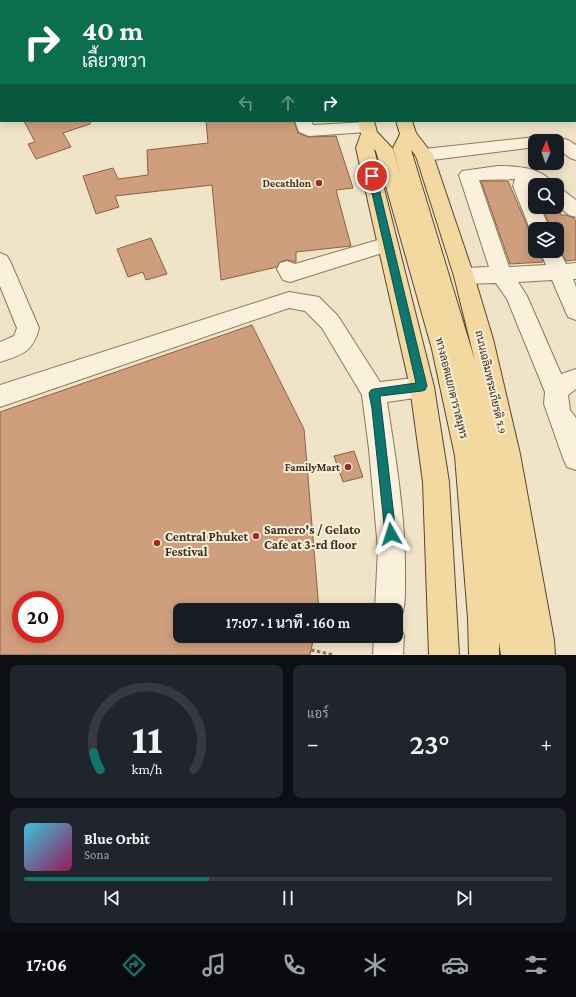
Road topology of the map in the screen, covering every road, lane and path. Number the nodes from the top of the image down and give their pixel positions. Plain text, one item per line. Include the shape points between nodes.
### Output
1 (303, 122) edge
2 (367, 127) edge
3 (406, 128) edge
4 (528, 143) edge
5 (564, 144) edge
6 (576, 154) edge
7 (424, 155) junction
8 (526, 174) junction
9 (533, 178) edge
10 (564, 201) edge
11 (576, 210) edge
12 (537, 222) edge
13 (388, 244) junction
14 (556, 258) edge
15 (0, 261) edge
16 (287, 269) dead end
17 (568, 272) edge
18 (502, 275) junction
19 (464, 276) junction
20 (576, 311) edge
21 (0, 352) edge
22 (422, 386) junction
23 (567, 386) edge
24 (374, 393) junction
25 (0, 396) edge
26 (570, 428) edge
27 (576, 458) edge
28 (390, 603) edge
29 (389, 643) edge
30 (311, 650) dead end
31 (334, 655) edge
32 (388, 655) edge
33 (444, 655) edge
34 (484, 655) edge
35 (516, 655) edge
36 (540, 655) edge

1 - 2 street via 309,131
2 - 13 main road via 366,148
2 - 34 main road, ทางลอดแยกดาราสมุทร via 384,149 443,348 468,456
3 - 7 main road, ถนนเฉลิมพระเกียรติ ร.9
3 - 35 main road, ทางลอดแยกดาราสมุทร via 402,148 475,404
4 - 7 street
5 - 6 street
7 - 19 main road, ถนนเฉลิมพระเกียรติ ร.9
8 - 9 street
8 - 12 street via 522,186
8 - 18 street via 509,172 468,175
10 - 11 street
13 - 16 street via 290,274
13 - 22 main road
14 - 17 street
15 - 21 street via 28,328 20,345
17 - 18 street
17 - 20 street
18 - 19 street
18 - 23 street
19 - 36 main road, ถนนเฉลิมพระเกียรติ ร.9 via 482,339 507,454
22 - 24 street
22 - 33 main road via 436,482
23 - 26 street via 555,401 557,412
24 - 25 street via 330,322 311,304 289,300
24 - 28 street via 392,549
26 - 27 street
29 - 32 street
30 - 31 path

